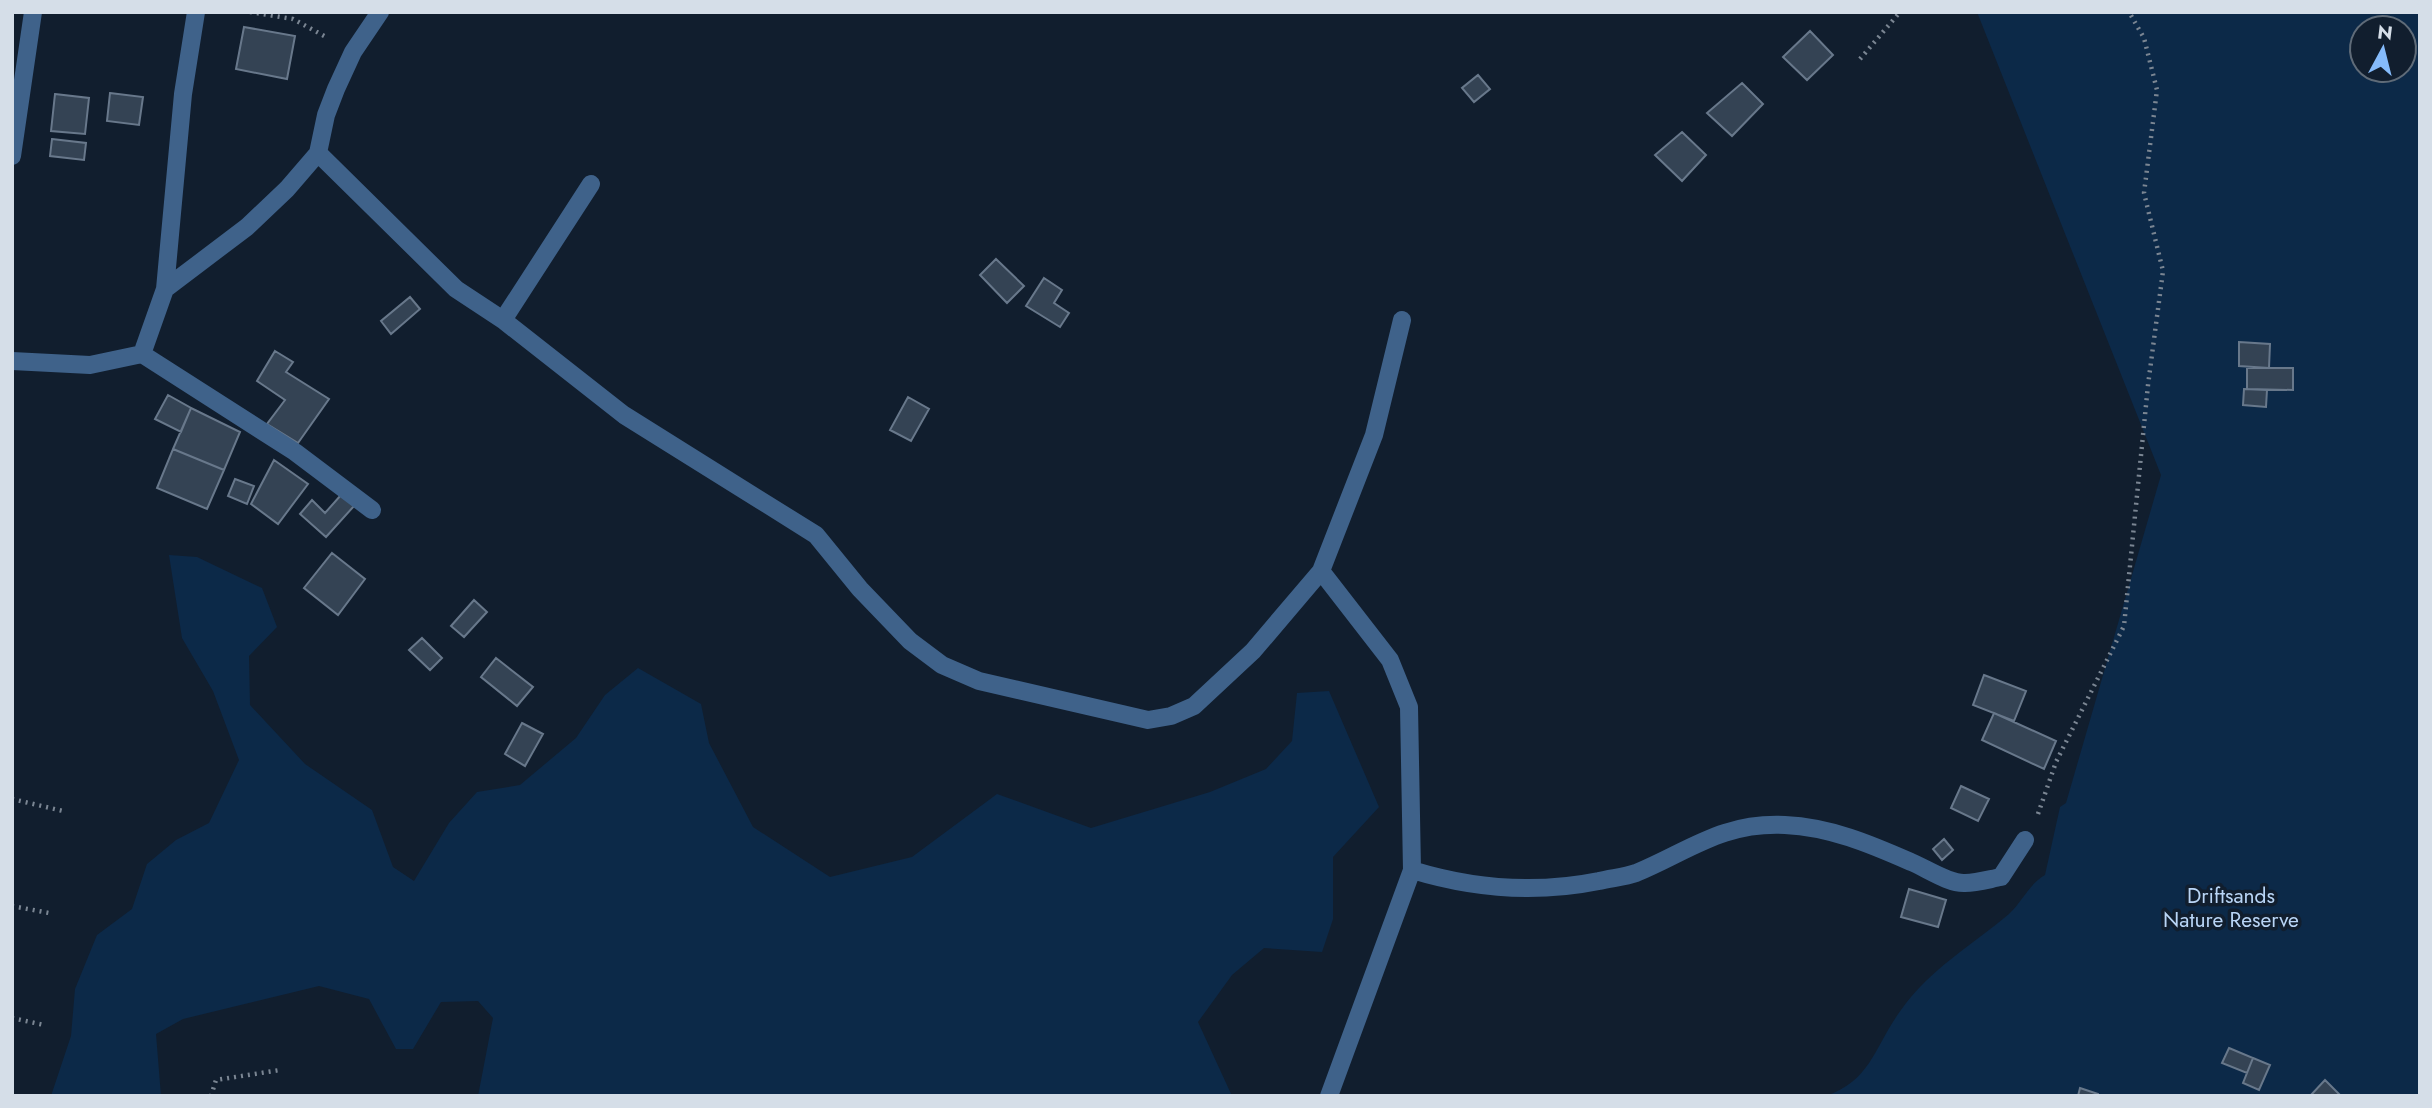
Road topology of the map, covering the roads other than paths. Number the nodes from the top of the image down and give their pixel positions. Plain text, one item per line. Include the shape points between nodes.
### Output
1 (33, 12) edge
2 (196, 12) edge
3 (380, 12) edge
4 (318, 152) junction
5 (12, 156) edge
6 (591, 184) dead end
7 (165, 289) junction
8 (503, 320) junction
9 (1402, 320) dead end
10 (142, 354) junction
11 (12, 361) edge
12 (372, 510) dead end
13 (1321, 571) junction
14 (2025, 839) road end
15 (1412, 870) junction
16 (1329, 1096) edge

1 - 5 street
2 - 7 street via 183,94
3 - 4 street via 353,52 326,115
4 - 7 street via 247,227
4 - 8 street via 456,289
6 - 8 street
7 - 10 street
8 - 13 street via 624,415 816,535 910,641 942,665 978,681 1111,714 1148,720 1171,716 1194,706 1253,651
9 - 13 street via 1374,435
10 - 11 street via 90,365
10 - 12 street via 295,453
13 - 15 street via 1390,660 1409,707
14 - 15 street via 2001,877 1962,884 1853,837 1782,825 1708,838 1634,874 1573,886 1489,887
15 - 16 street

